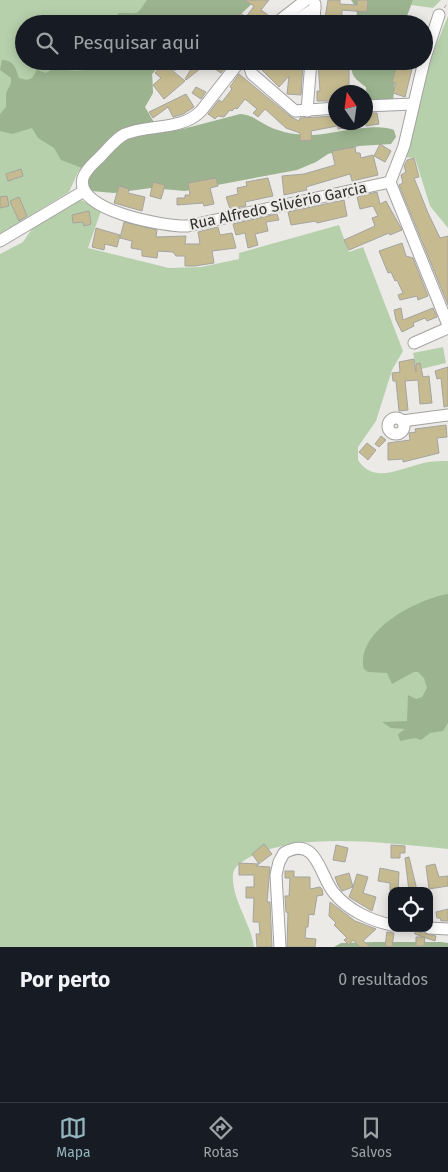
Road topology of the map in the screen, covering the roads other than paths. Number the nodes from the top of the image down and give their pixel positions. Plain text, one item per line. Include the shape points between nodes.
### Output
1 (306, 0) edge
2 (316, 4) edge
3 (287, 15) edge
4 (302, 15) edge
5 (439, 15) dead end
6 (433, 33) edge
7 (233, 70) edge
8 (251, 70) edge
9 (310, 70) edge
10 (422, 70) edge
11 (413, 104) junction
12 (373, 106) edge
13 (328, 109) edge
14 (307, 111) junction
15 (390, 182) junction
16 (84, 190) junction
17 (0, 241) edge
18 (448, 327) edge
19 (414, 343) dead end
20 (448, 415) edge
21 (402, 421) dead end
22 (388, 924) edge
23 (433, 928) edge
24 (448, 929) edge
25 (280, 947) edge

1 - 3 street
2 - 4 street
5 - 6 street
7 - 16 street via 193,118 120,137 86,172
8 - 14 street via 292,109
9 - 14 street
10 - 11 street
11 - 12 street
11 - 15 street via 404,146
13 - 14 street
15 - 16 street, Rua Alfredo Silvério Garcia via 209,223 180,226 140,219 107,208
15 - 18 street
16 - 17 street
18 - 19 street
20 - 21 street
22 - 25 street via 370,918 342,901 333,892 316,858 304,850 293,850 284,853 277,867
23 - 24 street

